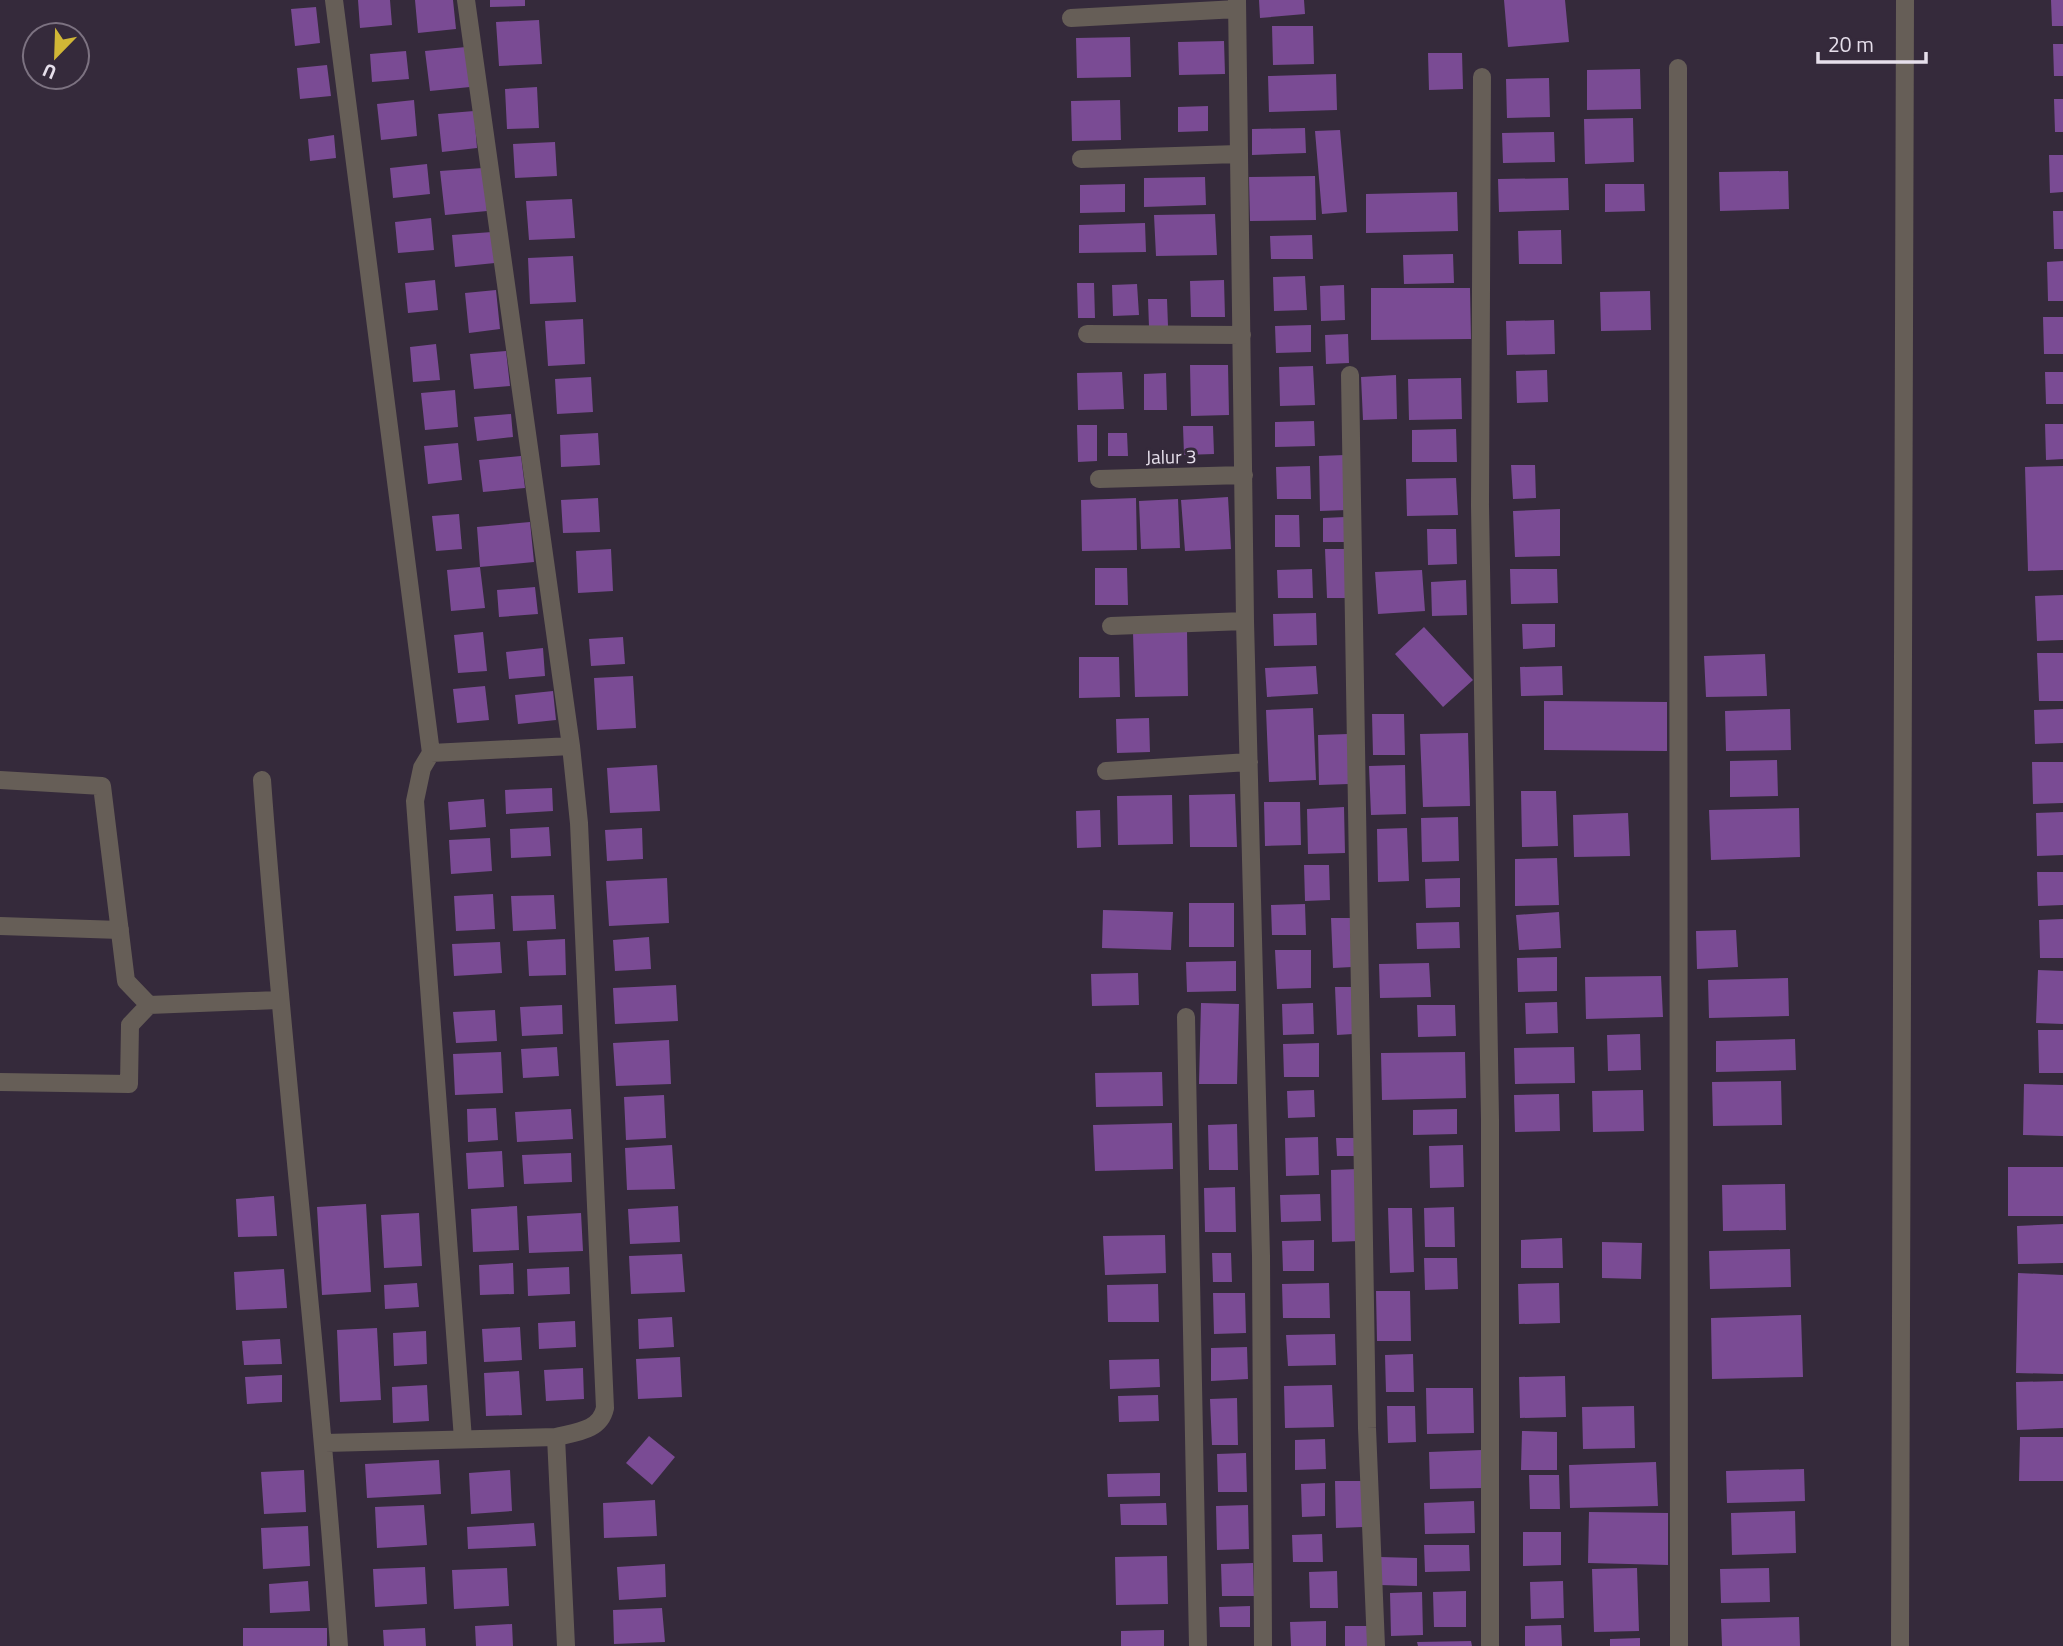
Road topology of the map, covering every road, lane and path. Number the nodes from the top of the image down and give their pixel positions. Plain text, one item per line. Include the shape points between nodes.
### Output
1 (334, 0) edge
2 (466, 0) edge
3 (1905, 0) edge
4 (1237, 5) edge
5 (1071, 18) dead end
6 (1678, 68) dead end
7 (1482, 77) dead end
8 (1238, 154) junction
9 (1081, 159) dead end
10 (1087, 334) dead end
11 (1242, 335) junction
12 (1350, 375) dead end
13 (1244, 475) junction
14 (1098, 479) dead end
15 (1245, 621) junction
16 (1111, 626) dead end
17 (571, 746) junction
18 (431, 753) junction
19 (1249, 762) junction
20 (1106, 771) dead end
21 (0, 780) edge
22 (262, 780) dead end
23 (0, 926) edge
24 (120, 930) junction
25 (278, 1000) junction
26 (149, 1005) junction
27 (1186, 1017) dead end
28 (0, 1082) edge
29 (556, 1437) junction
30 (463, 1439) junction
31 (325, 1443) junction
32 (339, 1646) edge
33 (566, 1646) edge
34 (1198, 1646) edge
35 (1263, 1646) edge
36 (1376, 1646) edge
37 (1490, 1646) edge
38 (1679, 1646) edge
39 (1900, 1646) edge

1 - 18 street
2 - 17 street
3 - 39 street
4 - 5 street
4 - 8 street
6 - 38 street
7 - 37 street via 1480,505 1490,1121
8 - 9 street
8 - 11 street
10 - 11 street
11 - 13 street
12 - 36 street via 1367,1427
13 - 14 street, Jalur 3
13 - 15 street
15 - 16 street
15 - 19 street
17 - 18 street
17 - 29 street via 579,823 605,1408 603,1418 590,1429
18 - 30 street via 417,782 415,802
19 - 20 street
19 - 35 street via 1261,1256
21 - 24 street via 102,786
22 - 25 street
23 - 24 street
24 - 26 street via 126,981
25 - 26 street
25 - 31 street
26 - 28 street via 130,1025 129,1084
27 - 34 street
29 - 30 street
29 - 33 street
30 - 31 street
31 - 32 street

